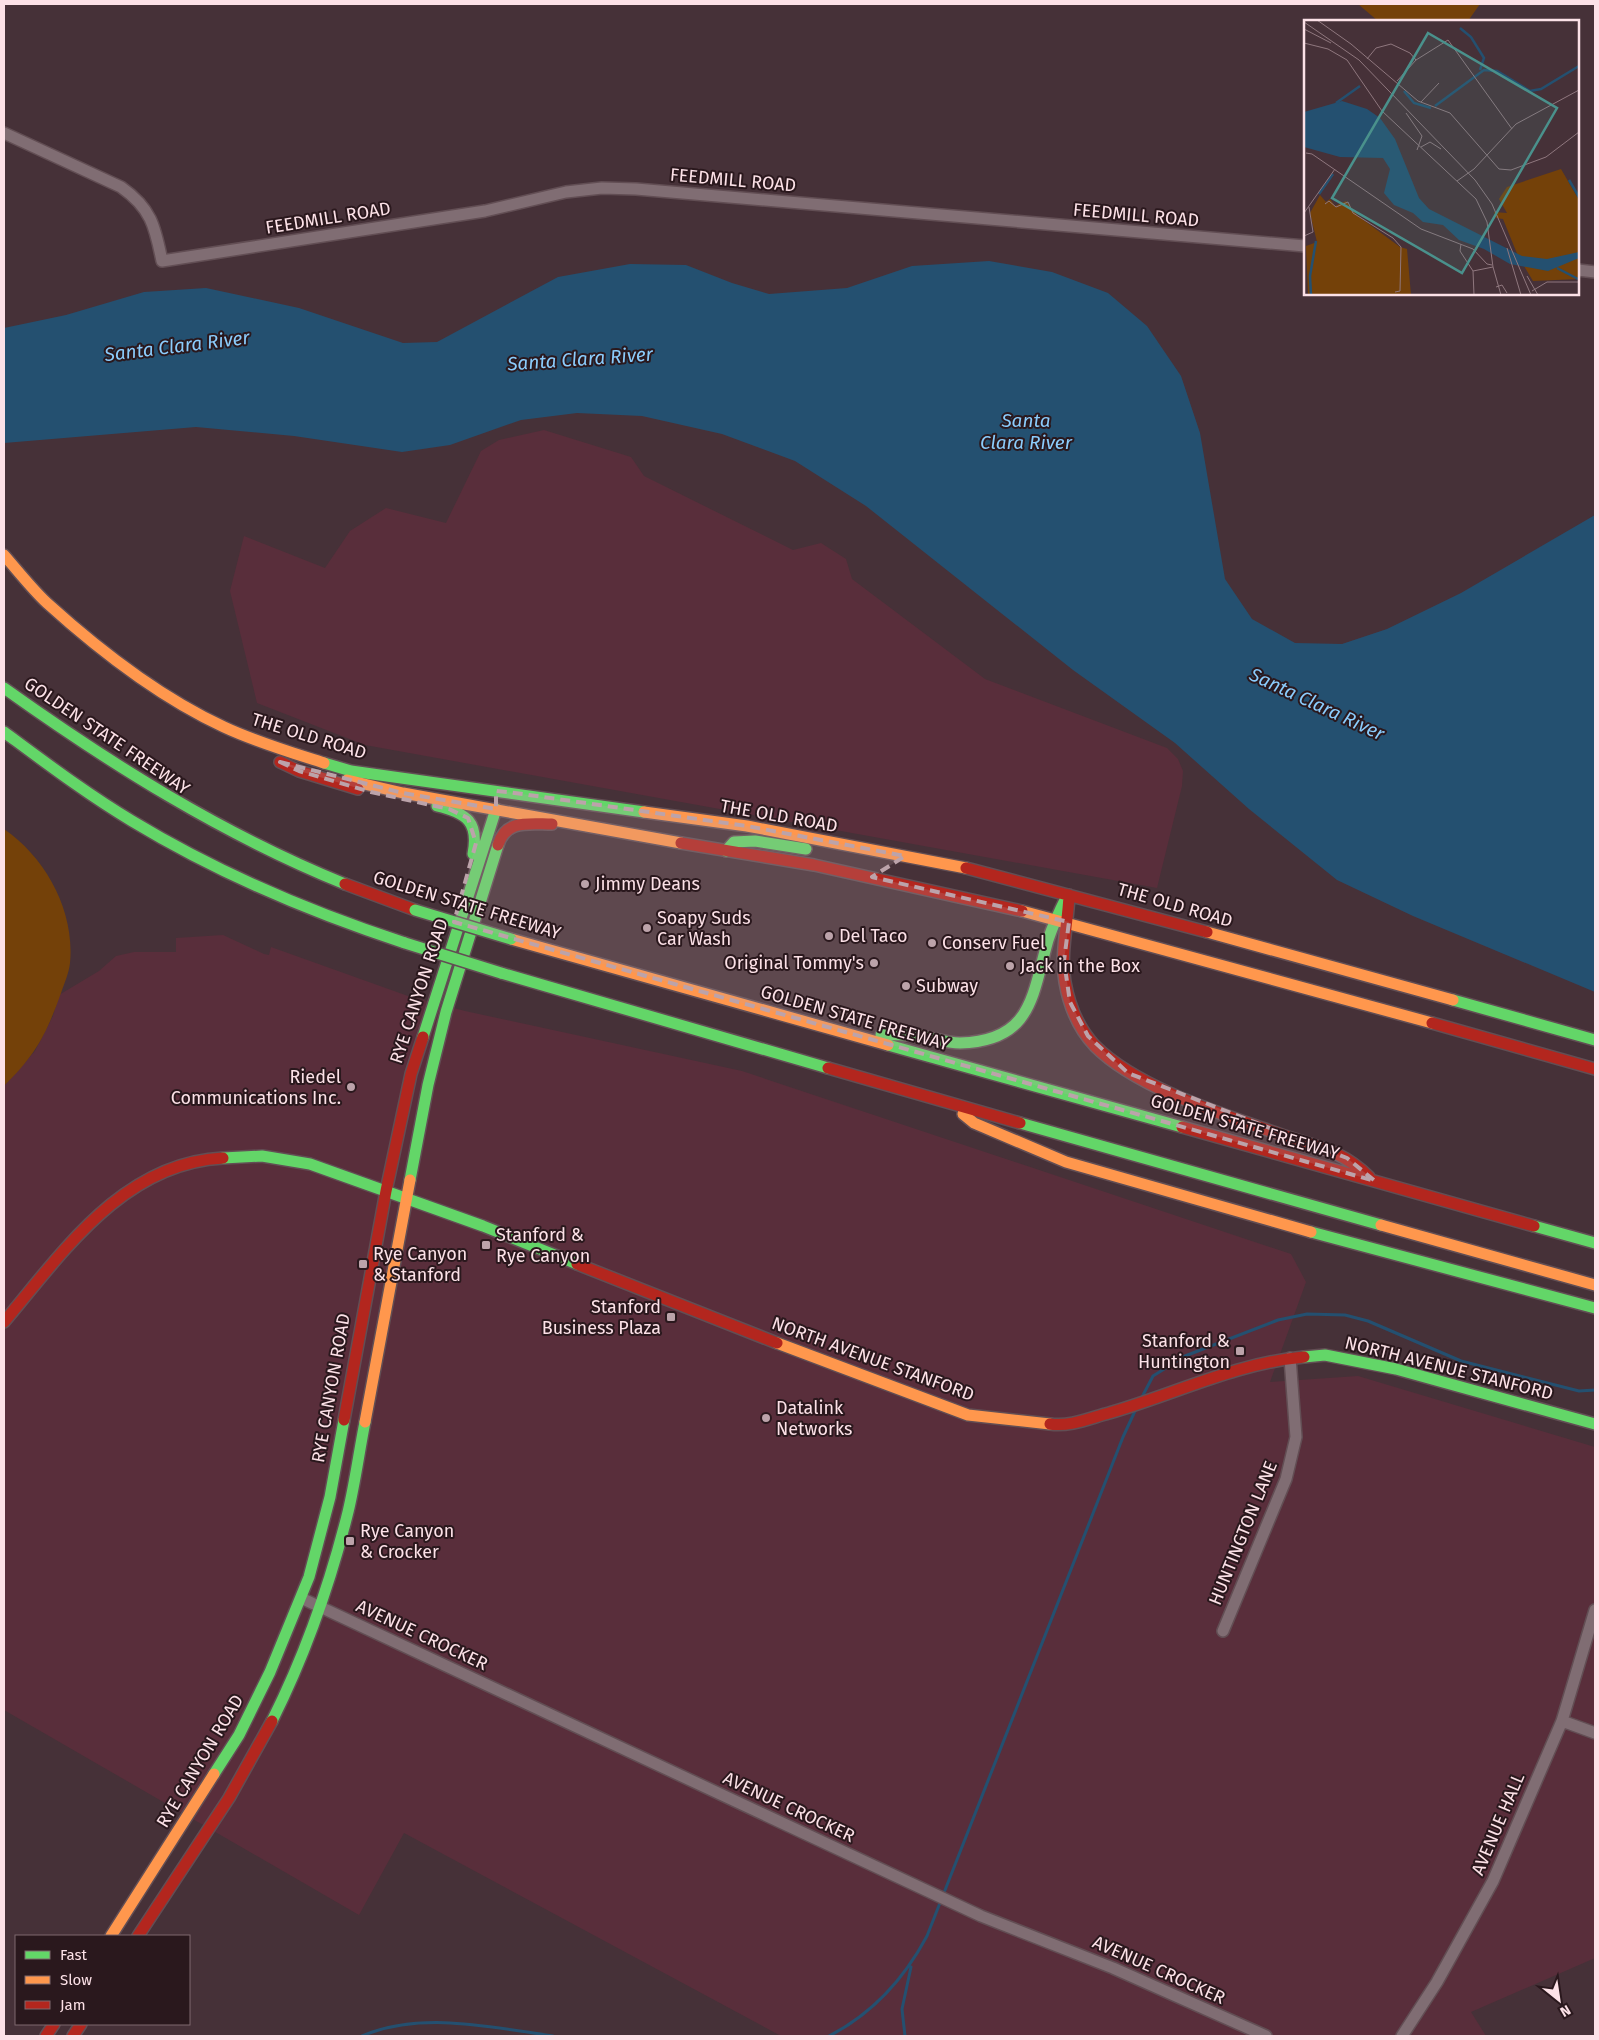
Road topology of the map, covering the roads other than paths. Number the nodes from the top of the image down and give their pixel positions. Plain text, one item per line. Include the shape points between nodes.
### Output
1 (4, 133) edge
2 (1304, 246) edge
3 (1579, 270) edge
4 (1595, 272) edge
5 (4, 555) edge
6 (4, 571) edge
7 (106, 660) junction
8 (4, 688) edge
9 (8, 735) edge
10 (280, 762) junction
11 (496, 791) junction
12 (496, 809) junction
13 (566, 823) junction
14 (824, 841) junction
15 (726, 851) junction
16 (904, 856) junction
17 (814, 865) junction
18 (1068, 895) junction
19 (1055, 919) junction
20 (1069, 922) junction
21 (437, 993) junction
22 (851, 1035) junction
23 (1595, 1040) edge
24 (435, 1052) junction
25 (1595, 1069) edge
26 (949, 1103) junction
27 (1374, 1181) junction
28 (386, 1191) junction
29 (406, 1198) junction
30 (1595, 1243) edge
31 (1595, 1285) edge
32 (1595, 1308) edge
33 (4, 1322) edge
34 (1290, 1358) junction
35 (1595, 1424) edge
36 (301, 1598) junction
37 (320, 1607) junction
38 (1595, 1610) edge
39 (1223, 1631) dead end
40 (1562, 1721) junction
41 (1595, 1733) edge
42 (112, 1935) edge
43 (139, 1935) edge
44 (53, 2025) edge
45 (80, 2025) edge
46 (46, 2036) edge
47 (73, 2036) edge
48 (1266, 2036) edge
49 (1402, 2036) edge

1 - 2 street, FEEDMILL ROAD via 133,195 150,215 162,261 485,211 566,192 602,188
3 - 4 street
5 - 7 main road, THE OLD ROAD via 46,602
6 - 7 main road, THE OLD ROAD via 33,603
7 - 10 main road, THE OLD ROAD via 117,674 155,700 211,732
7 - 11 main road, THE OLD ROAD via 129,670 154,688 223,726 269,746 351,771
8 - 22 main road, GOLDEN STATE FREEWAY, bridge via 116,768 220,828 383,900
9 - 26 main road, bridge via 96,798 168,842 286,898 374,934
10 - 12 main road, THE OLD ROAD via 403,793
10 - 21 main road via 299,771 371,792 462,813 472,824 476,843
11 - 12 main road, RYE CANYON ROAD
11 - 14 main road, THE OLD ROAD via 737,825
12 - 13 main road, THE OLD ROAD
12 - 21 main road, RYE CANYON ROAD
12 - 24 main road, RYE CANYON ROAD via 496,822 431,1041
13 - 15 main road, THE OLD ROAD
13 - 24 main road, RYE CANYON ROAD via 520,823 510,826 501,836
14 - 15 main road via 818,849 811,850 739,841
14 - 16 main road, THE OLD ROAD
15 - 17 main road, THE OLD ROAD
16 - 17 main road via 894,862 877,862 832,853
16 - 18 main road, THE OLD ROAD via 943,862
17 - 19 main road, THE OLD ROAD via 974,898
18 - 19 main road
18 - 20 main road
18 - 23 main road, THE OLD ROAD
19 - 20 main road, THE OLD ROAD
19 - 22 main road via 1034,998 1018,1024 1006,1032 992,1039 960,1043 919,1036
20 - 25 main road, THE OLD ROAD
20 - 27 main road via 1064,961 1070,1002 1088,1036 1114,1064 1143,1081 1347,1158
21 - 28 main road, RYE CANYON ROAD via 411,1074
22 - 27 main road, GOLDEN STATE FREEWAY
24 - 29 main road, RYE CANYON ROAD
26 - 31 main road
26 - 32 main road via 974,1123 1066,1162 1301,1230
27 - 30 main road, GOLDEN STATE FREEWAY
28 - 29 main road, NORTH AVENUE STANFORD
28 - 33 main road, NORTH AVENUE STANFORD via 282,1157 209,1157 176,1166 131,1188 101,1211
28 - 36 main road, RYE CANYON ROAD via 330,1497 317,1552
29 - 34 main road, NORTH AVENUE STANFORD via 968,1415 1063,1426 1130,1407 1242,1366
29 - 37 main road, RYE CANYON ROAD via 349,1504
34 - 35 main road, NORTH AVENUE STANFORD via 1325,1355 1360,1360
34 - 39 street, HUNTINGTON LANE via 1296,1437 1286,1479
36 - 37 street, AVENUE CROCKER
36 - 42 main road, RYE CANYON ROAD via 240,1735
37 - 43 main road, RYE CANYON ROAD via 295,1671 263,1738
37 - 48 street, AVENUE CROCKER via 981,1916 1113,1968
38 - 40 street, AVENUE HALL
40 - 41 street
40 - 49 street, AVENUE HALL via 1493,1881
44 - 46 main road
45 - 47 main road

